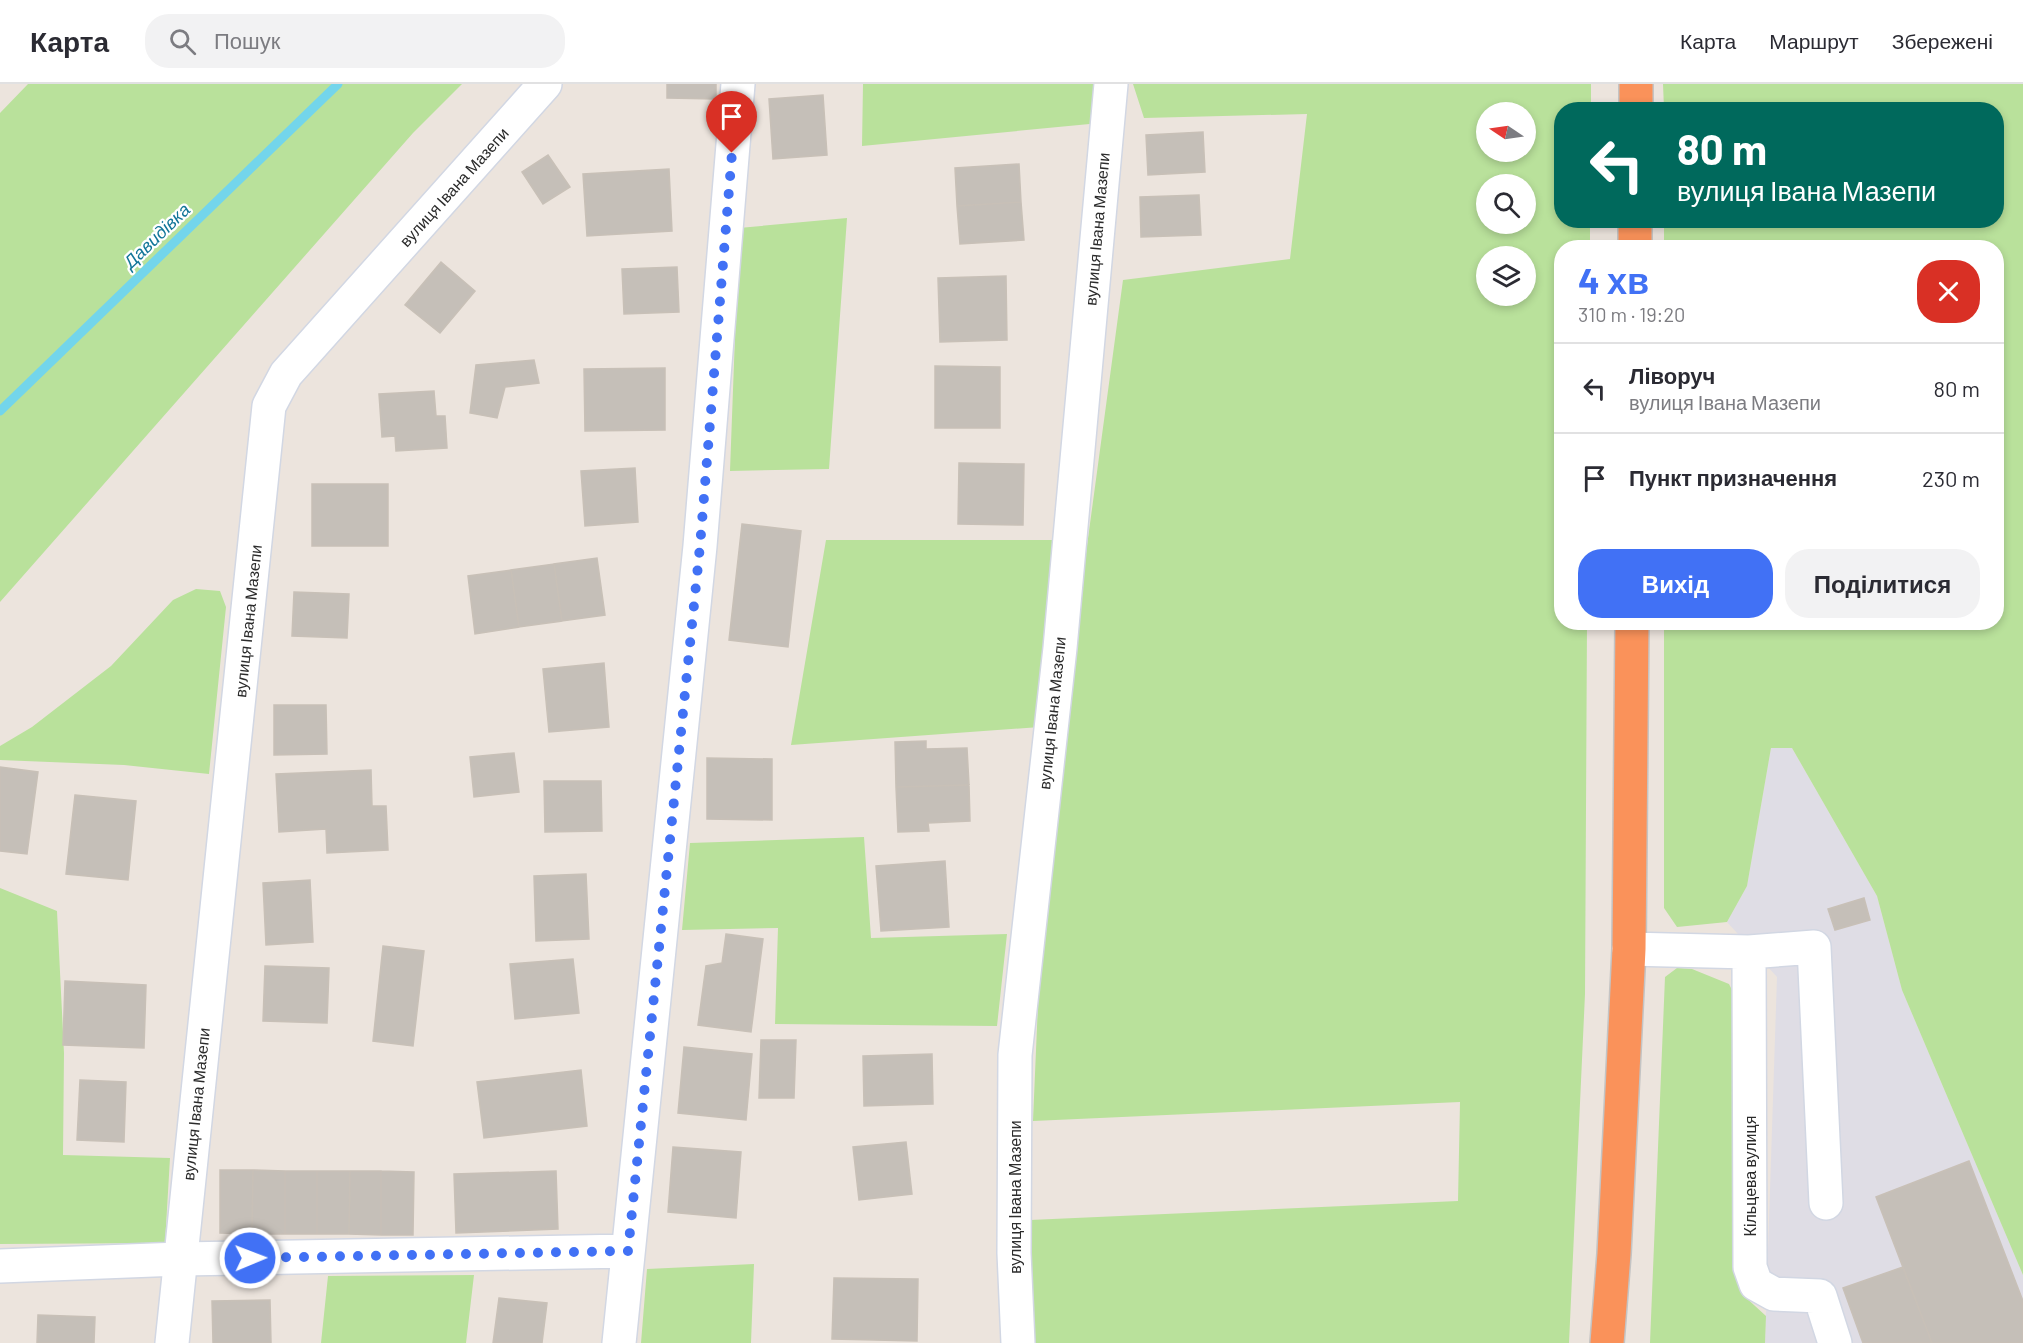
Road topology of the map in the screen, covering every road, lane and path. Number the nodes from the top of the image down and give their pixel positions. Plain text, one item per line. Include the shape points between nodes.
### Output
1 (545, 84) edge
2 (738, 84) edge
3 (1110, 84) edge
4 (1636, 84) edge
5 (1636, 102) edge
6 (1632, 630) edge
7 (1629, 949) junction
8 (1749, 952) junction
9 (1826, 1203) dead end
10 (628, 1251) junction
11 (179, 1259) junction
12 (0, 1266) edge
13 (172, 1343) edge
14 (619, 1343) edge
15 (1018, 1343) edge
16 (1607, 1343) edge
17 (1835, 1343) edge

1 - 11 street, вулиця Івана Мазепи via 286,374 269,406
2 - 10 street via 700,546
3 - 15 street, вулиця Івана Мазепи via 1060,648 1015,1055 1014,1253
4 - 5 highway
6 - 7 highway
7 - 8 street
7 - 16 highway
8 - 9 street via 1814,947
8 - 17 street, Кільцева вулиця via 1750,1267 1756,1284 1774,1294 1820,1296
10 - 11 street
10 - 14 street
11 - 12 street
11 - 13 street, вулиця Івана Мазепи

